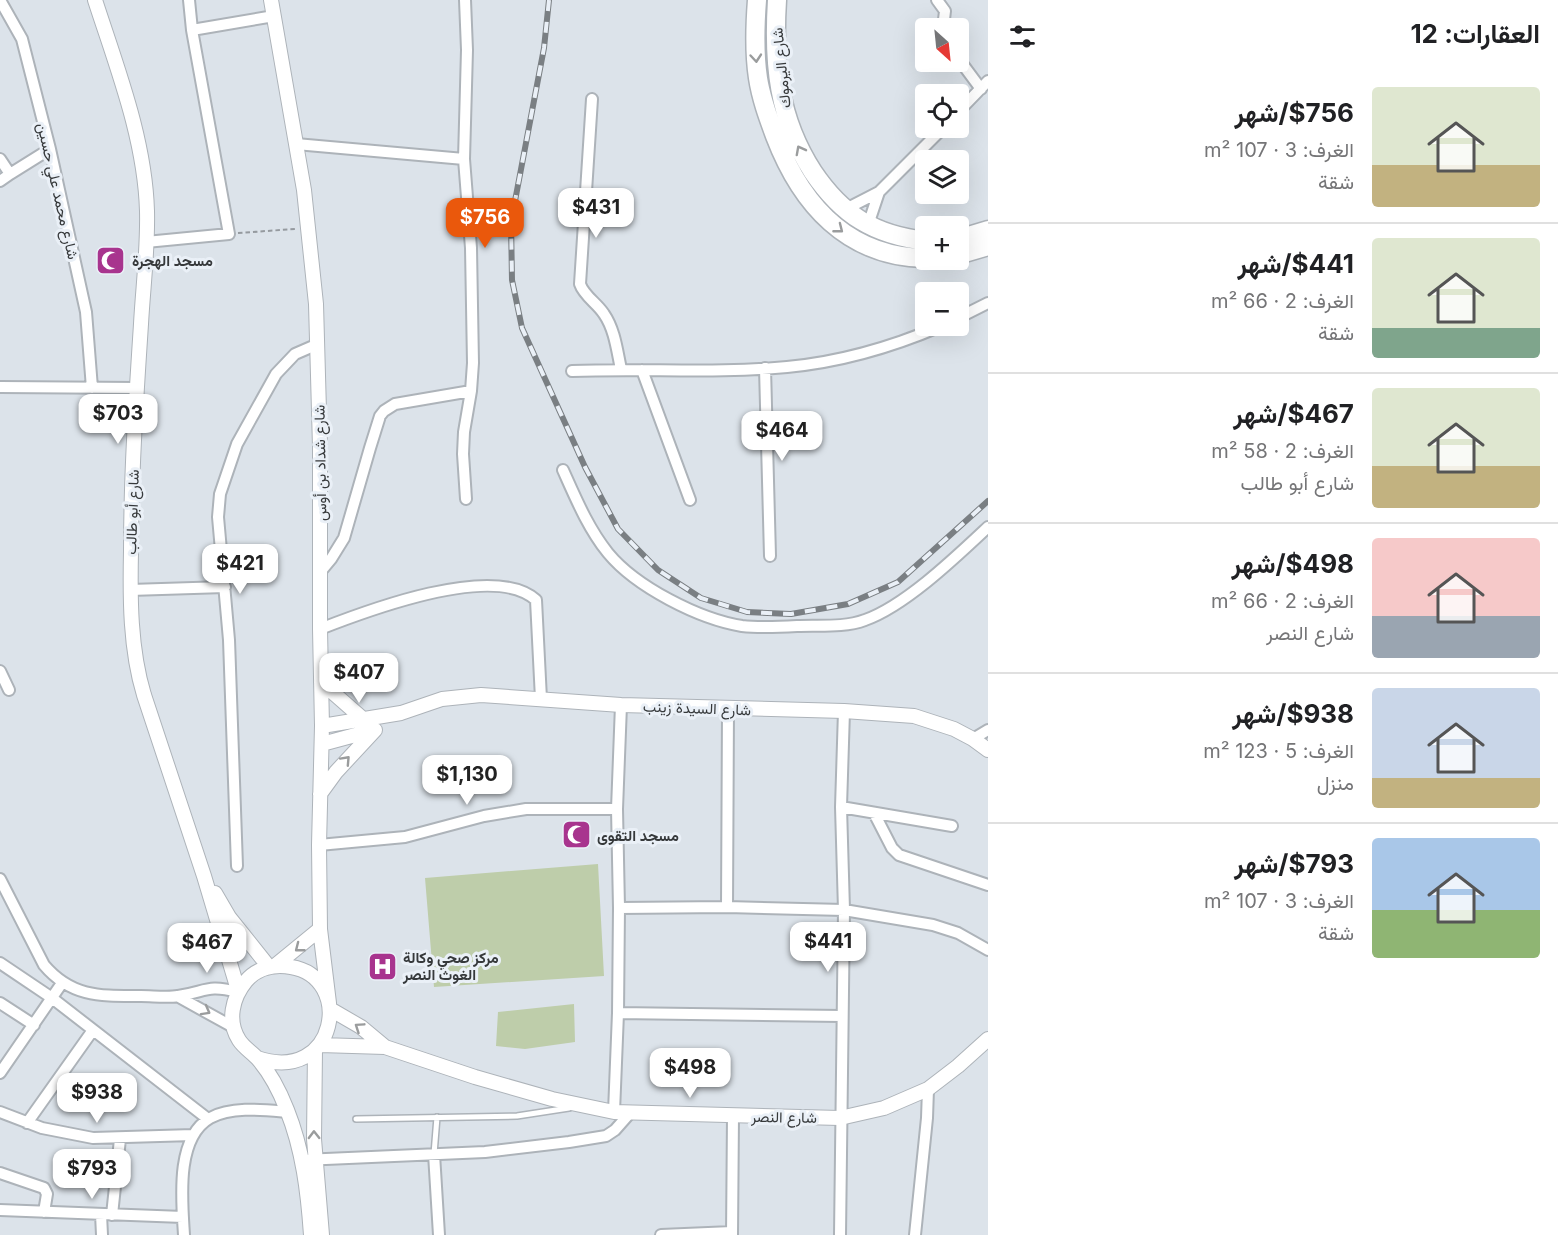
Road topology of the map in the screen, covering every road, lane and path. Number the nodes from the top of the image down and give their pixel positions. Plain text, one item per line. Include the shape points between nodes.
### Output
1 (0, 0) edge
2 (95, 0) edge
3 (189, 0) edge
4 (271, 0) edge
5 (465, 0) edge
6 (757, 0) edge
7 (777, 0) edge
8 (937, 0) edge
9 (274, 16) junction
10 (944, 18) edge
11 (192, 30) junction
12 (969, 69) edge
13 (985, 85) edge
14 (592, 99) dead end
15 (969, 101) edge
16 (933, 138) edge
17 (296, 144) junction
18 (50, 149) junction
19 (0, 159) edge
20 (465, 159) junction
21 (10, 174) junction
22 (0, 181) edge
23 (879, 192) junction
24 (844, 210) junction
25 (868, 225) junction
26 (309, 228) junction
27 (988, 230) edge
28 (229, 234) junction
29 (969, 235) edge
30 (915, 239) edge
31 (146, 242) junction
32 (988, 246) edge
33 (969, 252) edge
34 (915, 258) edge
35 (988, 303) edge
36 (969, 312) edge
37 (917, 336) edge
38 (318, 344) junction
39 (765, 368) junction
40 (621, 369) junction
41 (642, 370) junction
42 (572, 371) dead end
43 (0, 387) edge
44 (92, 388) junction
45 (137, 388) junction
46 (471, 391) junction
47 (562, 470) dead end
48 (466, 499) dead end
49 (690, 500) dead end
50 (988, 527) edge
51 (771, 556) dead end
52 (321, 571) junction
53 (225, 587) junction
54 (130, 590) junction
55 (320, 629) junction
56 (0, 671) edge
57 (321, 682) junction
58 (9, 690) dead end
59 (541, 699) junction
60 (621, 705) junction
61 (728, 709) junction
62 (843, 711) junction
63 (401, 713) junction
64 (363, 720) junction
65 (322, 726) junction
66 (375, 730) junction
67 (988, 730) edge
68 (973, 739) junction
69 (322, 744) junction
70 (988, 750) edge
71 (320, 794) junction
72 (841, 807) junction
73 (617, 809) junction
74 (874, 813) junction
75 (952, 826) dead end
76 (319, 845) junction
77 (237, 866) dead end
78 (204, 876) junction
79 (0, 879) edge
80 (988, 885) edge
81 (727, 907) junction
82 (619, 908) junction
83 (844, 910) junction
84 (320, 929) junction
85 (988, 950) edge
86 (0, 963) edge
87 (272, 966) junction
88 (62, 983) junction
89 (238, 991) junction
90 (177, 996) junction
91 (52, 998) junction
92 (0, 1003) edge
93 (329, 1006) junction
94 (618, 1013) junction
95 (842, 1016) junction
96 (34, 1025) junction
97 (233, 1027) junction
98 (93, 1030) junction
99 (987, 1042) edge
100 (317, 1047) junction
101 (385, 1047) junction
102 (4, 1058) edge
103 (257, 1058) junction
104 (0, 1073) edge
105 (928, 1089) junction
106 (280, 1093) junction
107 (581, 1106) junction
108 (262, 1110) junction
109 (0, 1112) edge
110 (288, 1112) junction
111 (614, 1112) junction
112 (630, 1113) junction
113 (733, 1116) junction
114 (438, 1117) junction
115 (840, 1118) junction
116 (207, 1119) junction
117 (356, 1119) dead end
118 (27, 1123) junction
119 (193, 1135) junction
120 (120, 1139) junction
121 (434, 1154) junction
122 (309, 1160) junction
123 (0, 1173) edge
124 (0, 1210) edge
125 (44, 1212) junction
126 (107, 1215) junction
127 (183, 1217) junction
128 (732, 1234) edge
129 (102, 1235) edge
130 (184, 1235) edge
131 (311, 1235) edge
132 (322, 1235) edge
133 (439, 1235) edge
134 (661, 1235) edge
135 (840, 1235) edge
136 (915, 1235) edge

1 - 18 street, شارع محمد علي حسين via 22,39
2 - 31 street, شارع أبو طالب via 141,158
3 - 11 street
4 - 9 street, شارع شداد بن أوس
5 - 20 street
6 -> 34 highway, شارع اليرموك via 754,45 761,93 781,151 801,188 825,218 850,238 876,250
24 -> 7 highway, شارع اليرموك via 820,182 790,130 775,47
8 - 10 street via 945,11
9 - 11 street
9 - 17 street, شارع شداد بن أوس
11 - 28 street
12 - 13 street
13 - 15 street
14 - 40 street via 580,284 607,318
16 - 23 street
17 - 20 street
17 - 26 street, شارع شداد بن أوس
18 - 21 street
18 - 44 street, شارع محمد علي حسين via 86,312
19 - 21 street
20 - 46 street via 471,248
21 - 22 street
23 - 24 street
23 - 25 street
24 - 25 highway, شارع اليرموك
25 - 30 highway, شارع اليرموك
26 - 28 path
26 - 38 street, شارع شداد بن أوس
27 - 29 highway
28 - 31 street
31 - 45 street, شارع أبو طالب
32 - 33 highway
35 - 36 street
37 - 39 street via 865,353 806,365
38 - 52 street, شارع شداد بن أوس
38 - 53 street via 295,354 276,374 234,452 218,506
39 - 41 street
39 - 51 street
40 - 41 street
40 - 42 street
41 - 49 street
43 - 44 street
44 - 45 street
45 - 54 street, شارع أبو طالب
46 - 48 street via 463,454
46 - 52 street via 395,404 384,411 344,538
47 - 50 street via 598,538 631,576 703,615 752,627 864,621 893,606
52 - 55 street, شارع شداد بن أوس
53 - 54 street
53 - 77 street
54 - 78 street, شارع أبو طالب via 140,684
55 - 57 street, شارع شداد بن أوس
55 - 59 street via 434,592 501,586 520,590 536,600
56 - 58 street
57 - 64 street
57 - 65 street, شارع شداد بن أوس
59 - 60 street, شارع السيدة زينب
59 - 63 street, شارع السيدة زينب via 452,697
60 - 61 street, شارع السيدة زينب
60 - 73 street
61 - 62 street, شارع السيدة زينب
61 - 81 street
62 - 68 street, شارع السيدة زينب via 914,716
62 - 72 street
63 - 64 street, شارع السيدة زينب
63 - 66 street, شارع السيدة زينب
64 - 65 street, شارع السيدة زينب
65 - 69 street, شارع شداد بن أوس
66 - 69 street, شارع السيدة زينب
71 -> 66 street
67 - 68 street
68 - 70 street, شارع السيدة زينب
69 - 71 street, شارع شداد بن أوس
71 - 76 street, شارع شداد بن أوس
72 - 74 street
72 - 83 street
73 - 76 street via 526,809 405,837
73 - 82 street
74 - 75 street
74 - 80 street via 899,855
76 - 84 street, شارع شداد بن أوس
78 - 87 street, شارع أبو طالب via 229,917
78 - 89 street, شارع أبو طالب
79 - 88 street via 44,965
81 - 82 street
81 - 83 street
82 - 94 street
83 - 85 street via 933,925 958,933
83 - 95 street
84 -> 87 street
84 - 93 street, شارع شداد بن أوس
86 - 91 street
87 - 89 street via 251,975
87 - 93 street via 293,967 309,974 322,987
88 - 90 street via 93,995
88 - 91 street
89 - 90 street via 212,987
89 - 97 street via 232,1010
90 -> 97 street
91 - 96 street
91 - 98 street
92 - 96 street
93 - 100 street via 328,1028
101 -> 93 street, شارع النصر
94 - 95 street
94 - 111 street
95 - 115 street
96 - 102 street
97 - 103 street via 243,1045
98 - 116 street
98 - 118 street
99 - 105 street, شارع النصر
100 - 101 street, شارع النصر
100 - 103 street via 303,1059 288,1063
122 -> 100 street via 314,1139
101 - 107 street, شارع النصر
102 - 104 street
103 - 106 street
105 - 115 street, شارع النصر via 884,1108
105 - 136 street
106 - 108 street
106 - 110 street
107 - 111 street, شارع النصر
107 - 114 lane via 517,1116
108 - 110 street
108 - 116 street via 228,1112
109 - 118 street
110 - 122 street
111 - 112 street, شارع النصر
112 - 113 street, شارع النصر
112 - 121 street via 615,1130 600,1137 486,1152
113 - 115 street, شارع النصر
113 - 128 street
114 - 117 lane
114 - 121 lane
115 - 135 street
116 - 119 street
118 - 120 street via 80,1136
119 - 120 street
119 - 127 street via 183,1169
120 - 126 street
121 - 122 street
121 - 133 street
122 - 131 street
122 - 132 street
123 - 125 street via 44,1188
124 - 125 street
125 - 126 street
126 - 127 street
126 - 129 street
127 - 130 street
128 - 134 street

